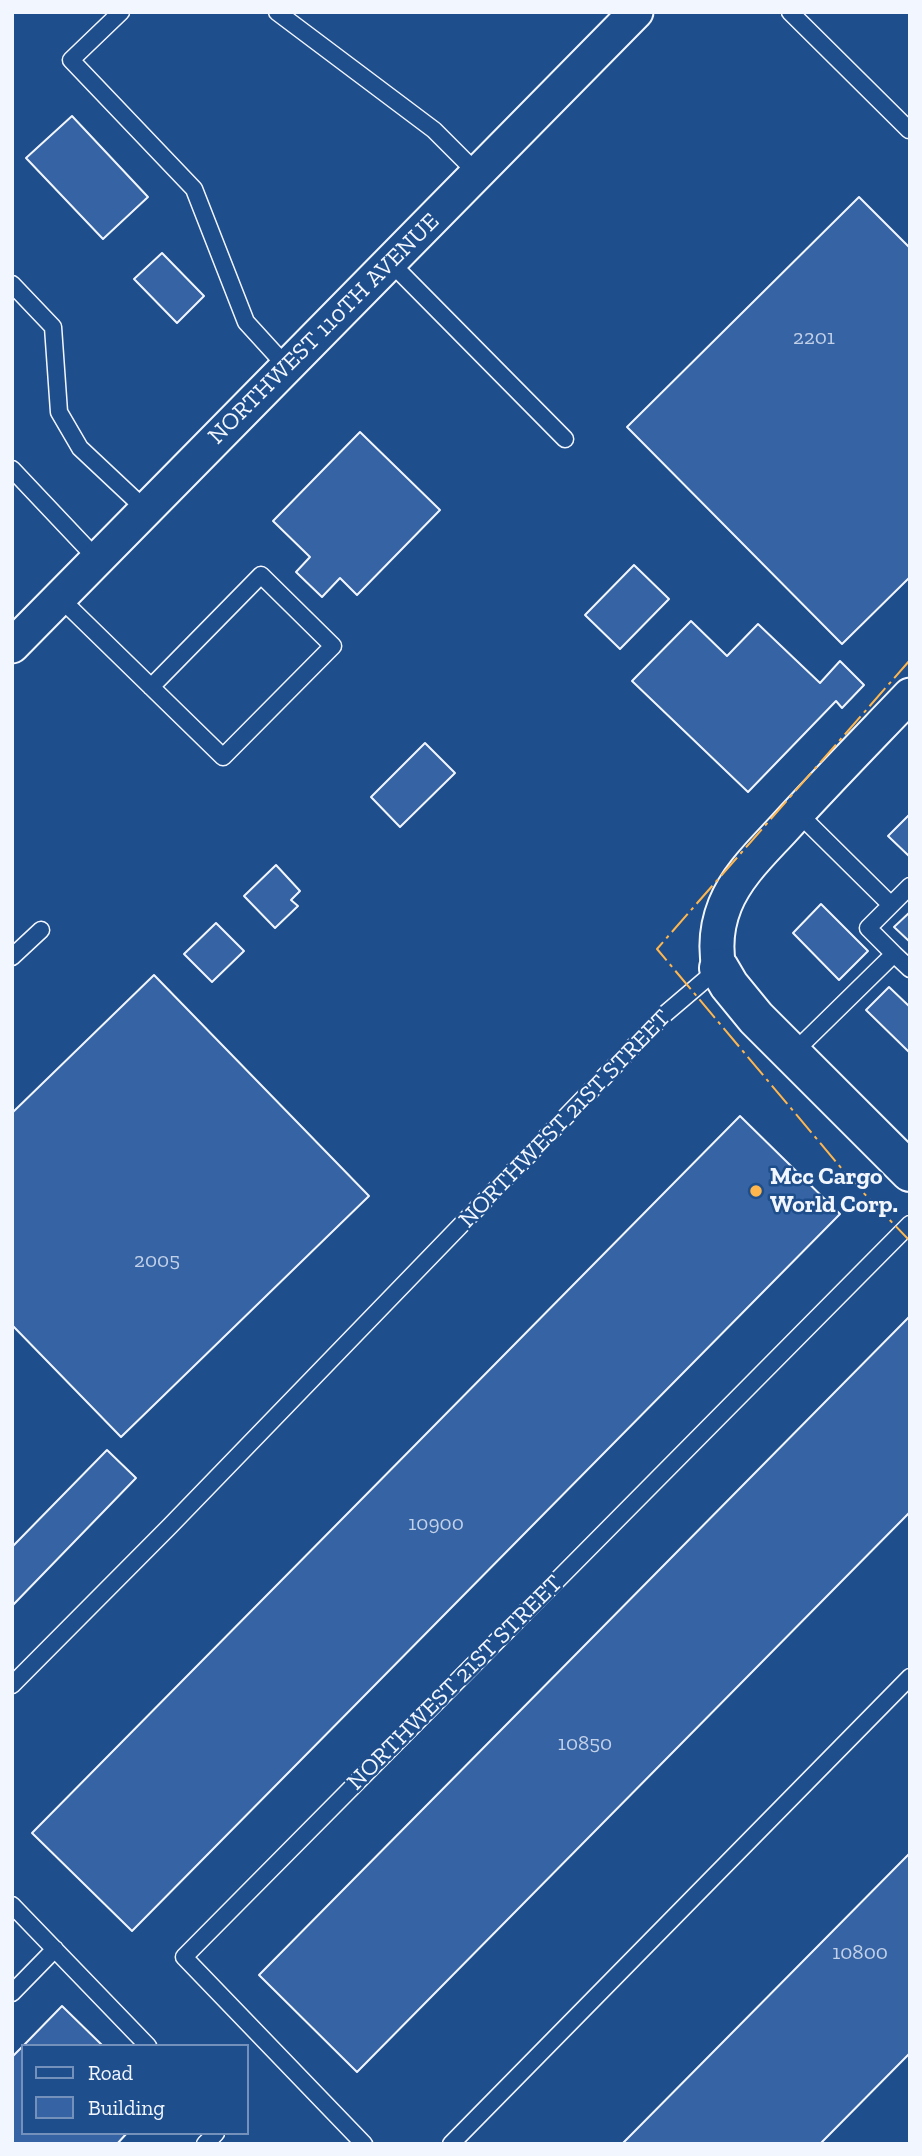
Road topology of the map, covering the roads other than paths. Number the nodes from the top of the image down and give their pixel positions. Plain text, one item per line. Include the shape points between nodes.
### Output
1 (121, 12) edge
2 (277, 12) edge
3 (636, 12) edge
4 (790, 12) edge
5 (909, 130) edge
6 (477, 173) junction
7 (390, 262) junction
8 (12, 284) edge
9 (287, 367) junction
10 (565, 439) dead end
11 (12, 469) edge
12 (146, 510) junction
13 (97, 559) junction
14 (60, 598) junction
15 (12, 646) edge
16 (151, 687) junction
17 (910, 695) edge
18 (798, 813) junction
19 (910, 886) edge
20 (891, 905) junction
21 (41, 930) dead end
22 (894, 954) junction
23 (12, 957) edge
24 (719, 968) junction
25 (910, 969) edge
26 (792, 1054) junction
27 (910, 1172) edge
28 (910, 1224) edge
29 (910, 1678) edge
30 (12, 1685) edge
31 (12, 1905) edge
32 (55, 1949) junction
33 (12, 1993) edge
34 (146, 2044) edge
35 (364, 2144) edge
36 (451, 2144) edge

1 - 9 lane via 71,60 194,189 246,322
2 - 6 lane via 434,130
3 - 6 street, NORTHWEST 110TH AVENUE
4 - 5 lane
6 - 7 street, NORTHWEST 110TH AVENUE
7 - 9 street, NORTHWEST 110TH AVENUE
7 - 10 lane
8 - 12 lane via 53,327 59,412 80,448
9 - 12 street, NORTHWEST 110TH AVENUE
11 - 13 lane
12 - 13 street, NORTHWEST 110TH AVENUE
13 - 14 street, NORTHWEST 110TH AVENUE
14 - 15 street, NORTHWEST 110TH AVENUE
14 - 16 lane
16 - 16 lane via 261,575 333,646 223,757
17 - 18 street
18 - 20 lane
18 - 24 street via 733,889 719,930
19 - 20 lane
20 - 22 lane via 868,928
21 - 23 lane
22 - 25 lane
22 - 26 lane
24 - 26 street via 742,1002
24 - 30 lane, NORTHWEST 21ST STREET via 665,1014
26 - 27 street
28 - 35 lane, NORTHWEST 21ST STREET via 184,1957
29 - 36 lane
31 - 32 lane
32 - 33 lane
32 - 34 lane

